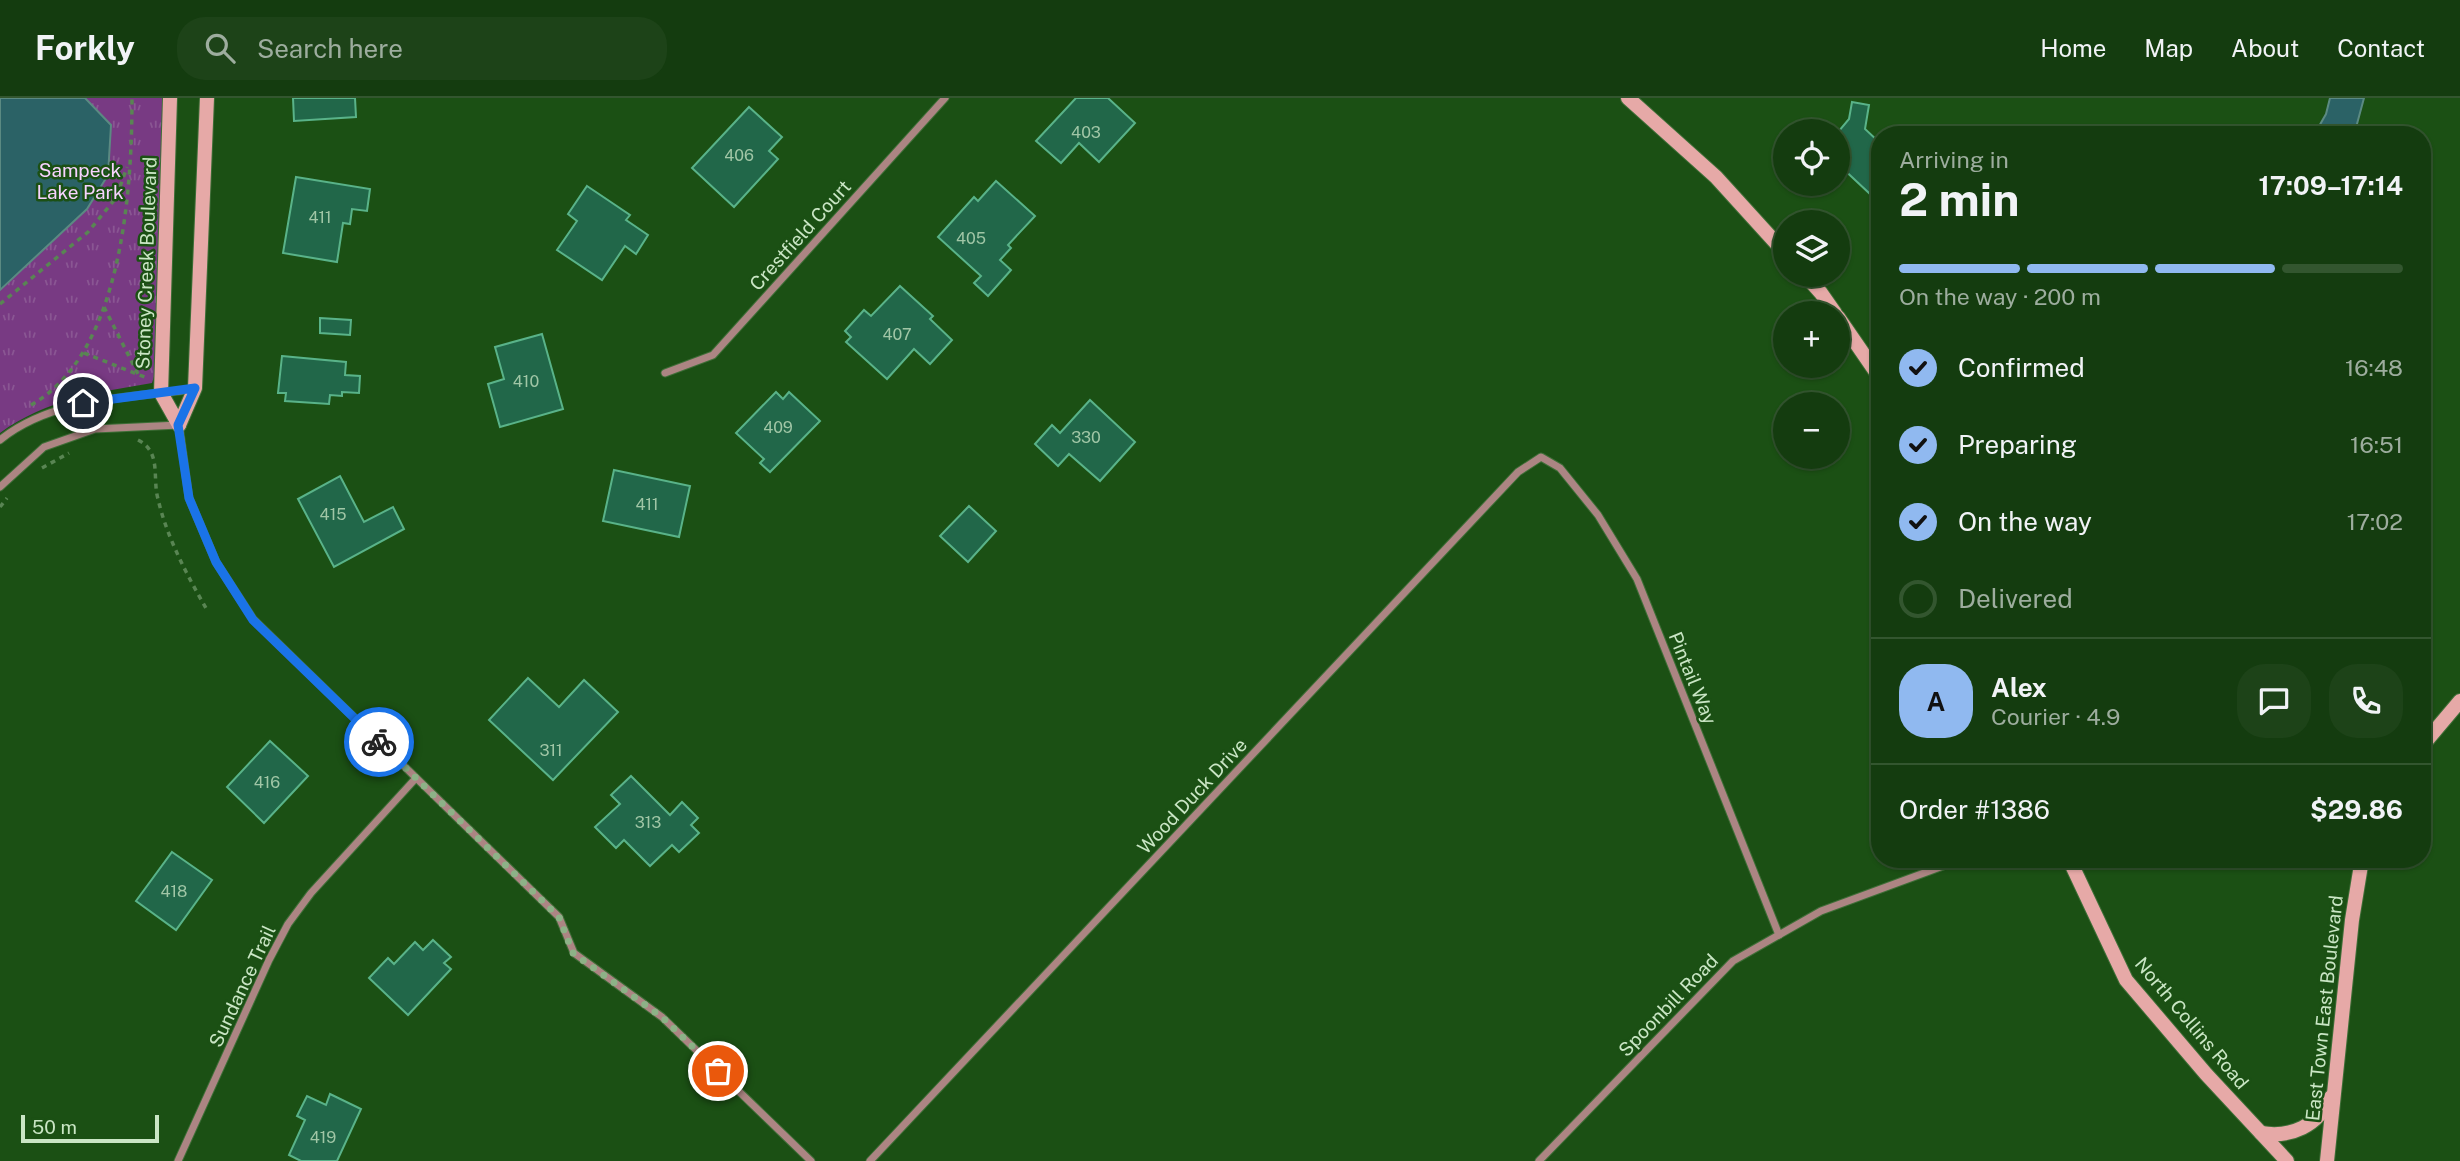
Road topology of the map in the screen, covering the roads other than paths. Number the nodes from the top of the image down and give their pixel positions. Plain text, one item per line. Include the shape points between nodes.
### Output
1 (170, 98) edge
2 (207, 98) edge
3 (945, 98) edge
4 (1628, 98) edge
5 (1773, 240) edge
6 (1816, 287) edge
7 (1827, 301) edge
8 (1850, 335) edge
9 (1871, 365) edge
10 (665, 373) dead end
11 (195, 388) junction
12 (161, 393) junction
13 (178, 425) junction
14 (0, 440) edge
15 (1541, 457) joint
16 (0, 487) edge
17 (2460, 701) edge
18 (2431, 735) edge
19 (416, 778) junction
20 (1938, 868) edge
21 (2073, 868) edge
22 (2361, 868) edge
23 (1779, 935) junction
24 (2335, 1082) junction
25 (2261, 1133) junction
26 (178, 1161) edge
27 (811, 1161) edge
28 (870, 1161) edge
29 (1539, 1161) edge
30 (2287, 1161) edge
31 (2327, 1161) edge

1 - 12 street, Stoney Creek Boulevard
2 - 11 street
3 - 10 street, Crestfield Court via 713,355
4 - 5 street via 1716,177
6 - 7 street
8 - 9 street
11 - 12 street
11 - 13 street
12 - 13 street, Stoney Creek Boulevard
12 - 14 street via 83,403 29,422
13 - 16 street via 95,429 44,447
13 - 19 street, Stoney Creek Boulevard via 189,498 216,562 253,620
15 - 23 street, Pintail Way via 1560,468 1598,515 1637,579
15 - 28 street, Wood Duck Drive via 1518,472
17 - 18 street
19 - 26 street, Sundance Trail via 288,924
19 - 27 street, Stoney Creek Boulevard via 559,917 573,953 662,1017
20 - 23 street, Spoonbill Road via 1821,911
21 - 25 street, North Collins Road via 2126,980
22 - 24 street, East Town East Boulevard
23 - 29 street, Spoonbill Road via 1733,961
24 - 25 street via 2328,1104 2313,1121 2294,1132
24 - 31 street, East Town East Boulevard
25 - 30 street, North Collins Road

